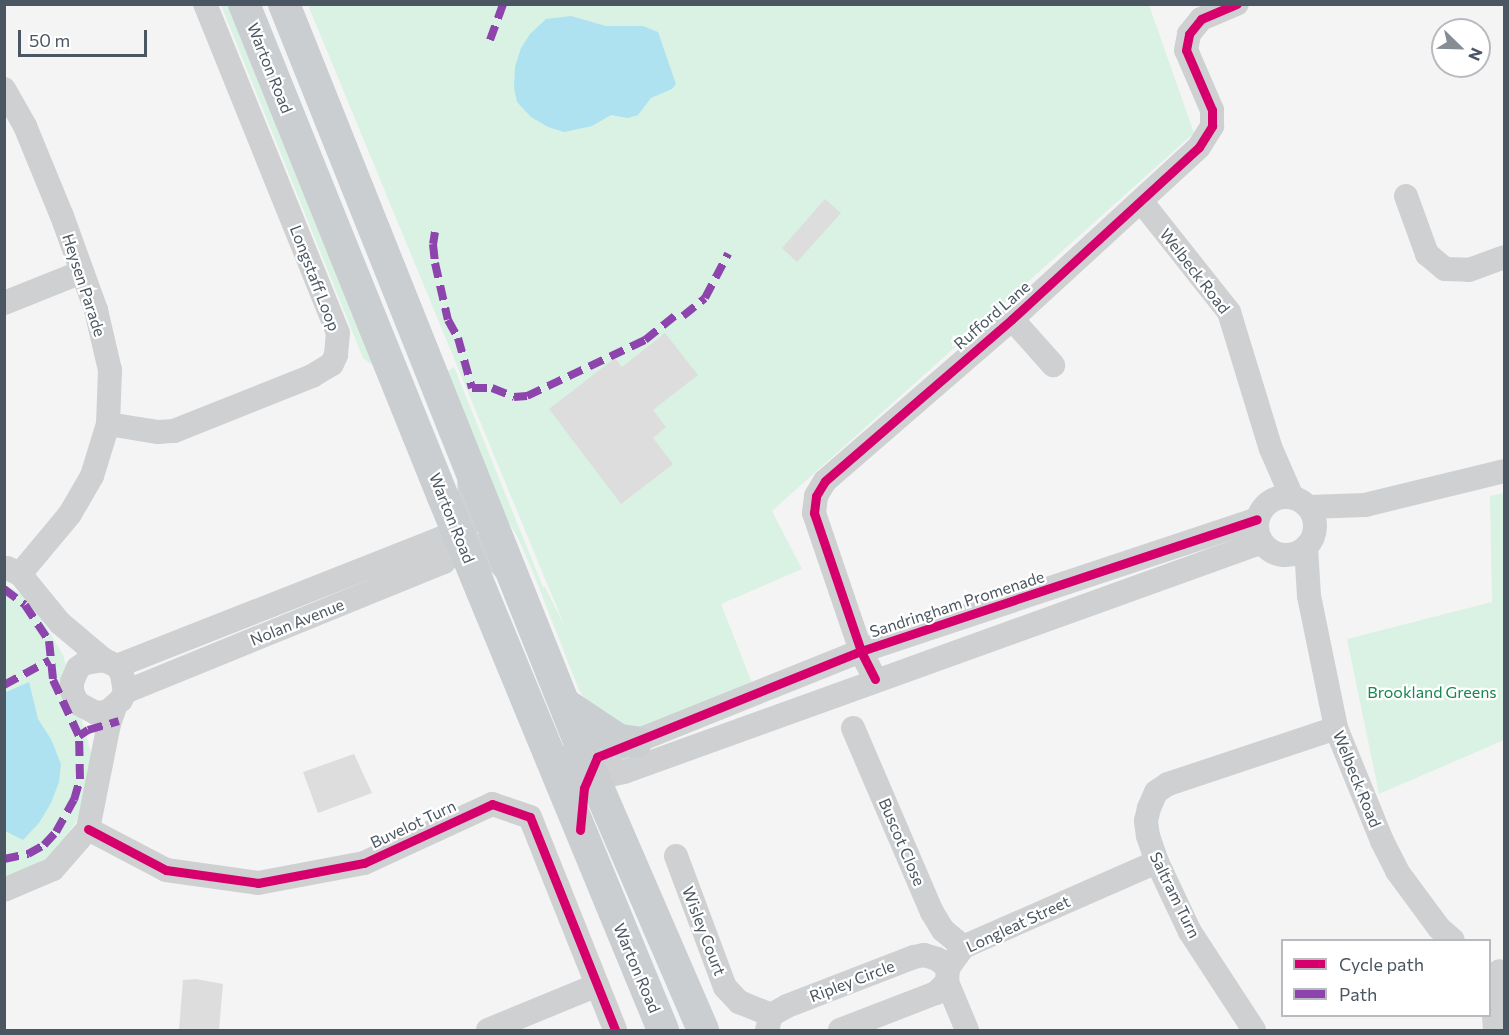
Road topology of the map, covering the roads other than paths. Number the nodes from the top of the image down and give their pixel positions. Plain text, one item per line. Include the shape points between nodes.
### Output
1 (205, 4) edge
2 (244, 4) edge
3 (284, 4) edge
4 (1237, 4) edge
5 (4, 89) edge
6 (1406, 196) dead end
7 (1141, 201) junction
8 (1504, 256) edge
9 (82, 272) junction
10 (4, 303) edge
11 (1012, 319) junction
12 (1053, 365) dead end
13 (108, 424) junction
14 (466, 458) junction
15 (1504, 471) edge
16 (1299, 516) junction
17 (1259, 531) junction
18 (461, 540) junction
19 (1282, 555) junction
20 (12, 570) edge
21 (515, 579) junction
22 (1309, 596) junction
23 (60, 623) junction
24 (861, 651) junction
25 (110, 663) junction
26 (73, 676) junction
27 (875, 679) junction
28 (120, 699) junction
29 (565, 704) junction
30 (82, 708) junction
31 (853, 728) dead end
32 (1336, 728) junction
33 (636, 742) junction
34 (546, 748) junction
35 (103, 751) junction
36 (591, 771) junction
37 (88, 829) junction
38 (580, 830) junction
39 (676, 856) dead end
40 (1157, 862) junction
41 (4, 890) edge
42 (1452, 939) edge
43 (963, 947) junction
44 (1498, 970) edge
45 (947, 975) junction
46 (597, 985) junction
47 (769, 1023) edge
48 (488, 1030) edge
49 (615, 1030) edge
50 (663, 1030) edge
51 (703, 1030) edge
52 (840, 1030) edge
53 (967, 1030) edge
54 (1254, 1030) edge
55 (1495, 1030) edge

1 - 13 street, Longstaff Loop via 338,333 336,355 332,364 312,376 174,431
2 - 18 main road, Warton Road
3 - 14 main road
4 - 7 street, Rufford Lane via 1200,19 1189,34 1186,50 1212,110 1212,126 1199,147
5 - 9 street, Heysen Parade via 25,126
6 - 8 street via 1427,254 1445,269 1469,270
7 - 11 street, Rufford Lane
7 - 16 street, Welbeck Road via 1230,312 1271,448
9 - 10 street
9 - 13 street, Heysen Parade via 96,310 110,370
11 - 12 street
11 - 24 street, Rufford Lane via 825,481 816,496 814,513
13 - 20 street, Heysen Parade via 92,476 70,514
14 - 18 street, Nolan Avenue via 471,515
14 - 21 main road
15 - 16 street via 1365,505
16 - 17 street via 1260,511
16 - 19 street via 1299,552
16 - 22 street, Welbeck Road
17 - 19 street via 1267,548
17 - 24 street, Sandringham Promenade
17 - 27 street
18 - 21 street, Nolan Avenue via 491,554
18 - 25 street, Nolan Avenue via 444,537 428,542
18 - 28 street, Nolan Avenue via 444,562
18 - 34 main road, Warton Road
19 - 22 street, Welbeck Road
20 - 23 street
21 - 29 main road
22 - 32 street, Welbeck Road
23 - 25 street
23 - 26 street
24 - 27 street, Rufford Lane
24 - 33 street, Sandringham Promenade
25 - 26 street via 86,663
25 - 28 street via 124,679
26 - 30 street via 72,691
27 - 36 street via 624,772 610,775
28 - 30 street via 107,712
28 - 35 street
29 - 33 main road via 619,740
29 - 36 main road
30 - 35 street
31 - 43 street, Buscot Close via 932,912 943,930
32 - 40 street, Saltram Turn via 1168,784 1156,792 1146,821
32 - 42 street, Welbeck Road via 1397,871 1439,928
33 - 36 street, Sandringham Promenade via 597,757
34 - 36 street via 569,765
34 - 38 main road, Warton Road
35 - 37 street
36 - 38 street via 584,788
36 - 51 main road
37 - 41 street via 53,869
37 - 46 street, Buvelot Turn via 166,870 258,883 364,863 492,804 530,817
38 - 50 main road, Warton Road
39 - 47 street, Wisley Court via 725,987
40 - 43 street, Longleat Street
40 - 54 street, Saltram Turn via 1190,932
43 - 45 street, Longleat Street
44 - 55 street
45 - 47 street, Ripley Circle via 937,959 914,957 787,1006
45 - 52 street via 936,993
45 - 53 street
46 - 48 street
46 - 49 street, Buvelot Turn

